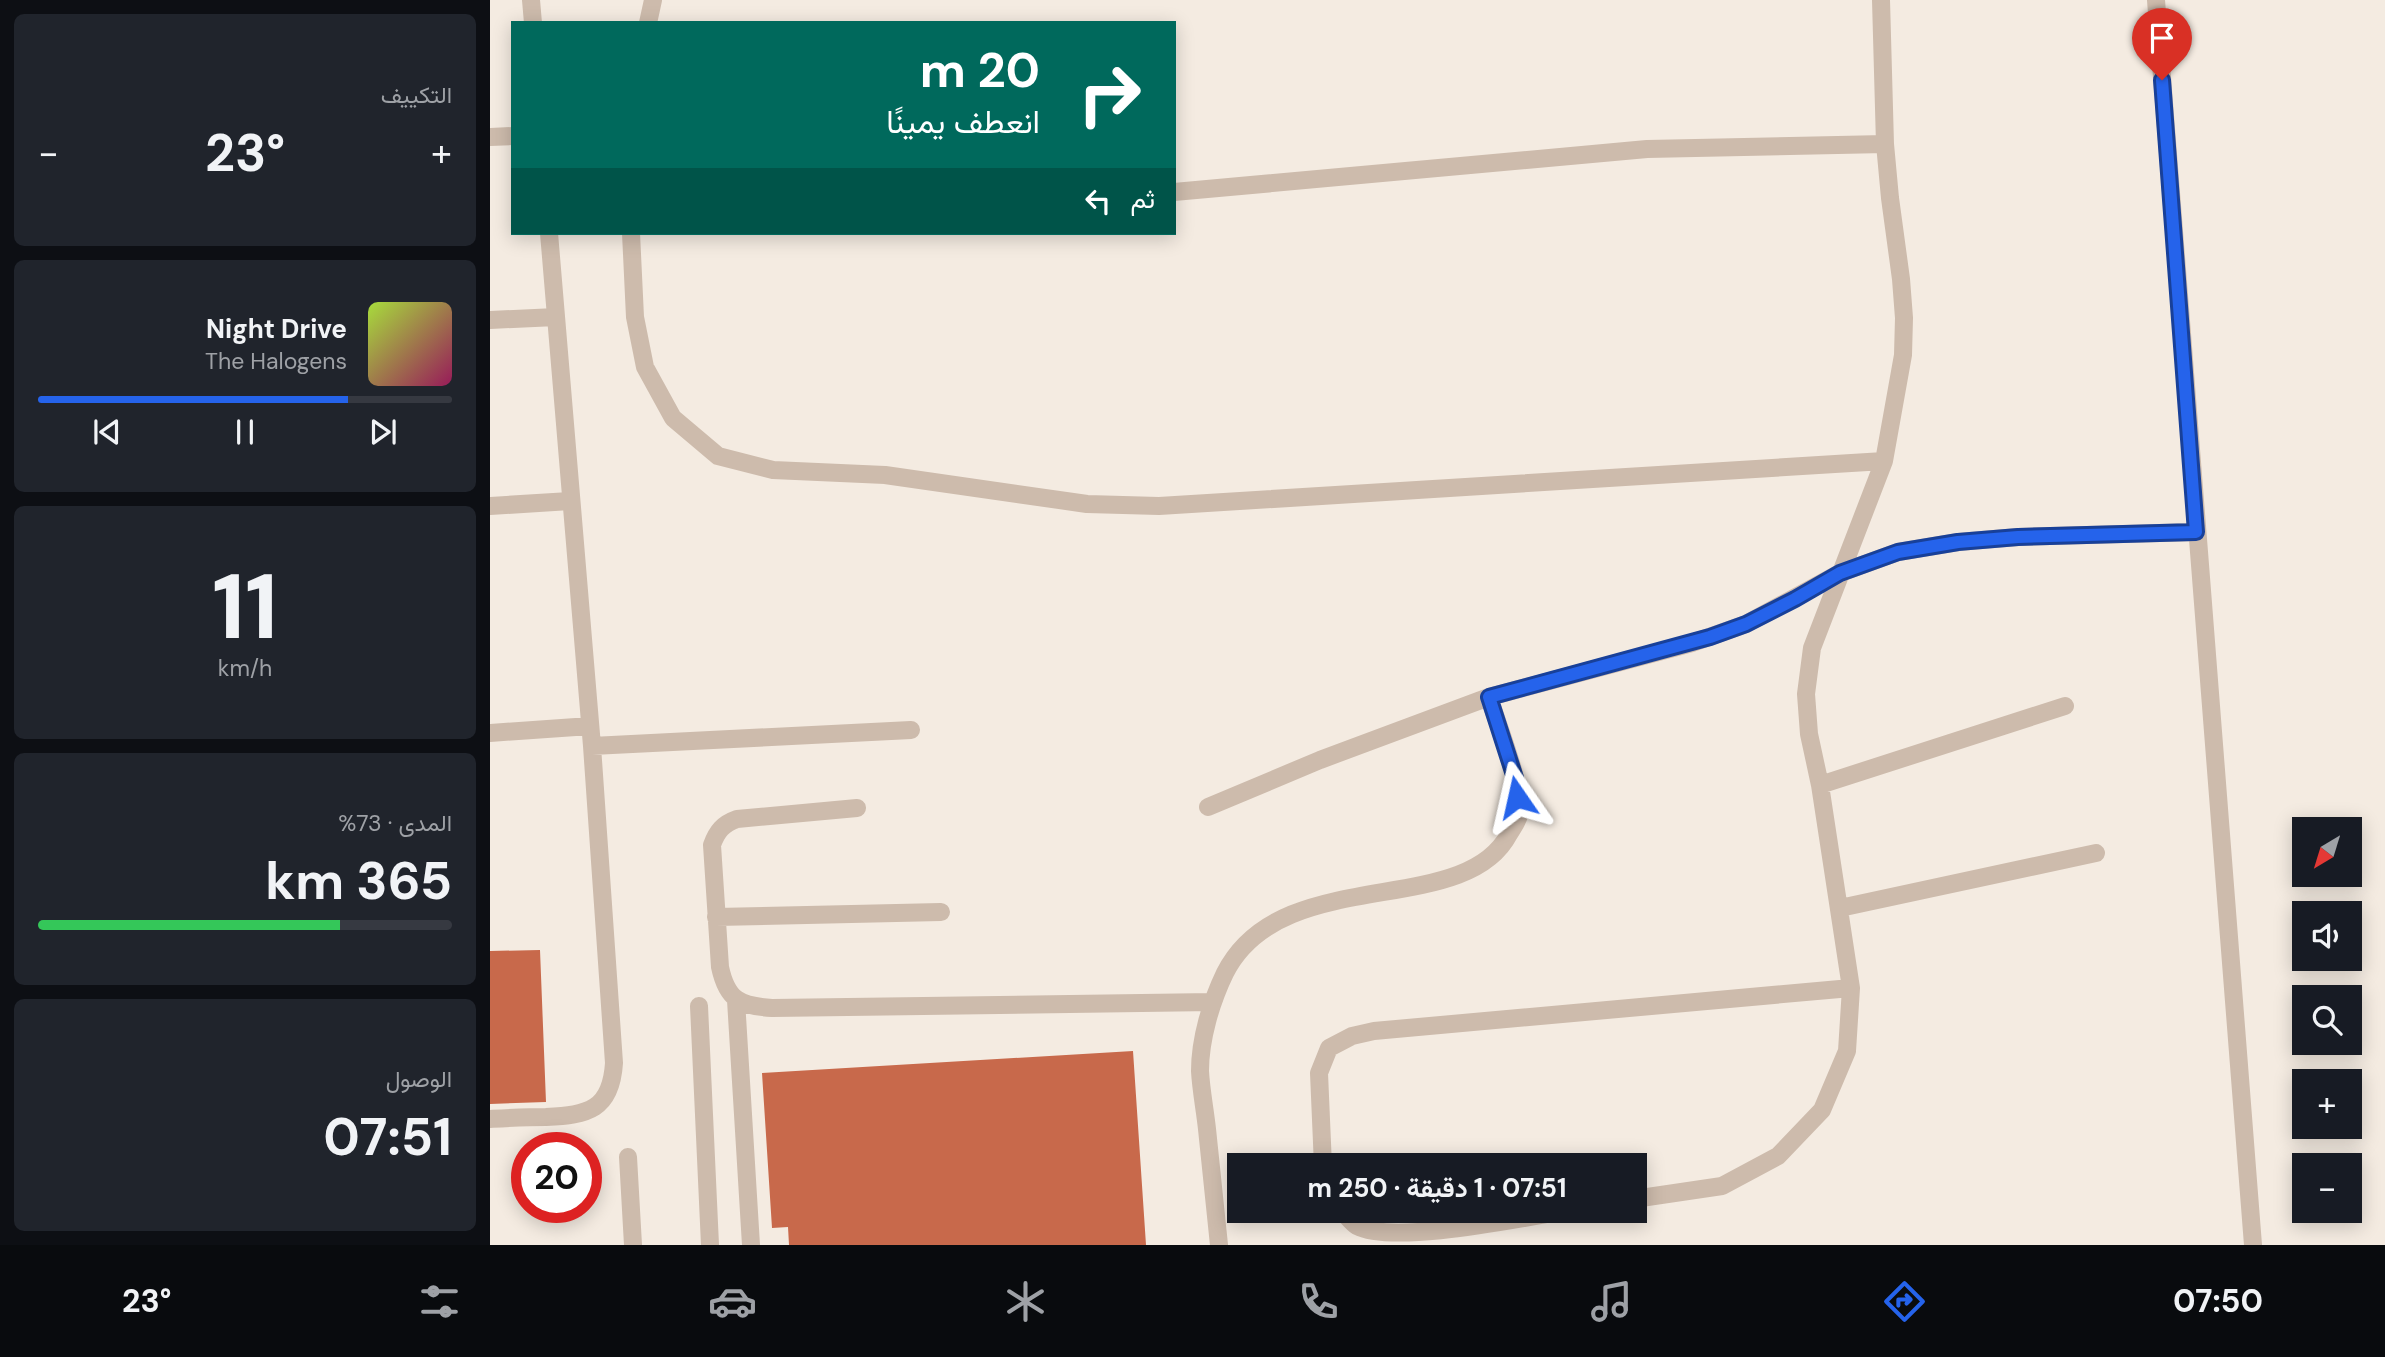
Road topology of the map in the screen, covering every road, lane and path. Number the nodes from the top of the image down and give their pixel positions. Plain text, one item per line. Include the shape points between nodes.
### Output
1 (531, 0) edge
2 (653, 0) edge
3 (1881, 0) edge
4 (2156, 0) edge
5 (533, 21) edge
6 (648, 21) edge
7 (511, 136) edge
8 (490, 138) edge
9 (1885, 144) junction
10 (1176, 192) edge
11 (550, 235) edge
12 (631, 235) edge
13 (556, 317) junction
14 (490, 320) edge
15 (1884, 461) junction
16 (570, 501) junction
17 (490, 506) edge
18 (2196, 532) junction
19 (1840, 573) junction
20 (1489, 697) junction
21 (2065, 706) dead end
22 (590, 726) junction
23 (911, 730) dead end
24 (490, 733) edge
25 (592, 746) junction
26 (1820, 785) junction
27 (1208, 807) dead end
28 (857, 808) dead end
29 (2096, 853) dead end
30 (1840, 908) junction
31 (941, 912) dead end
32 (716, 917) junction
33 (1851, 988) junction
34 (736, 1000) junction
35 (1213, 1002) junction
36 (699, 1006) dead end
37 (490, 1119) edge
38 (1322, 1153) edge
39 (628, 1157) dead end
40 (1647, 1197) edge
41 (1354, 1223) edge
42 (1490, 1223) edge
43 (633, 1245) edge
44 (710, 1245) edge
45 (751, 1245) edge
46 (1219, 1245) edge
47 (2253, 1245) edge

1 - 5 lane
2 - 6 lane
3 - 9 lane
4 - 18 lane
7 - 8 lane
9 - 10 lane via 1647,149
9 - 15 lane via 1904,318 1903,355
11 - 13 lane
12 - 15 lane via 635,317 645,367 673,418 718,456 772,470 885,475 1087,504 1159,506
13 - 14 lane
13 - 16 lane
15 - 19 lane
16 - 17 lane
16 - 22 lane
18 - 19 lane via 1958,542 1898,552
18 - 47 lane
19 - 20 lane via 1746,624 1692,643
19 - 26 lane via 1812,648 1806,694
20 - 27 lane
20 - 35 lane via 1515,778 1519,816 1504,845 1477,866 1445,879 1305,909 1274,922 1246,942
21 - 26 lane
22 - 24 lane
22 - 25 lane
23 - 25 lane
25 - 37 lane via 613,1080 606,1097 593,1110 576,1116
26 - 30 lane
28 - 32 lane via 737,818 725,824 712,845
29 - 30 lane
30 - 33 lane
31 - 32 lane
32 - 34 lane via 724,985
33 - 38 lane via 1352,1036 1329,1048 1319,1073
33 - 40 lane via 1847,1051 1822,1110 1779,1156 1722,1186
34 - 35 lane via 772,1009
34 - 45 lane
35 - 46 lane via 1200,1069
36 - 44 lane
39 - 43 lane
41 - 42 lane via 1390,1234 1423,1234

